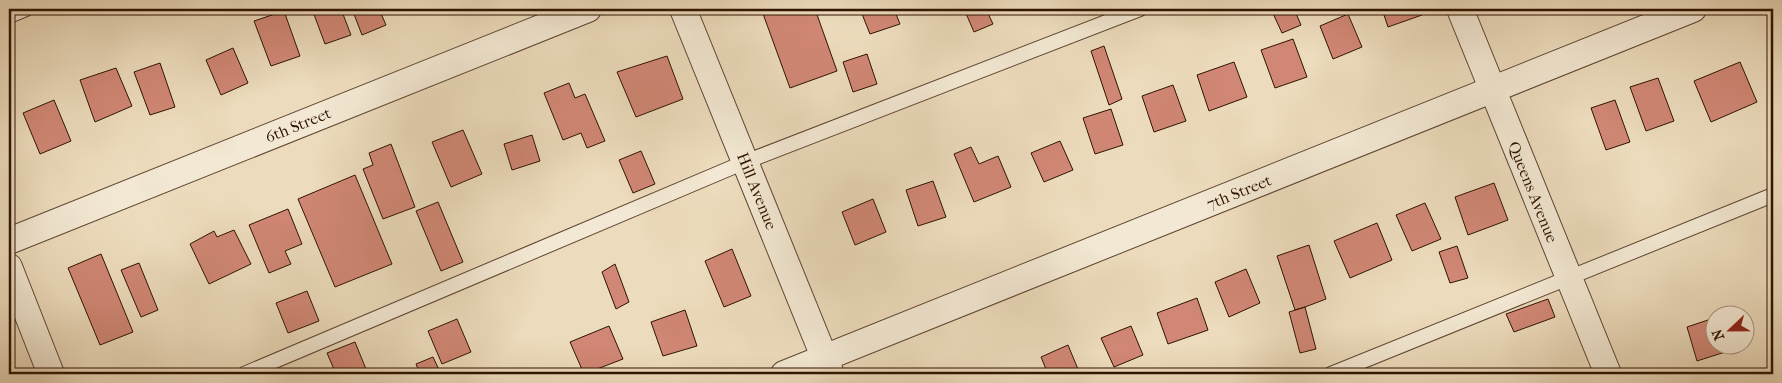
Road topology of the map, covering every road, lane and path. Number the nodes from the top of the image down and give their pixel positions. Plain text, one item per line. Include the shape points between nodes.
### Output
1 (26, 9) edge
2 (588, 9) edge
3 (683, 9) edge
4 (1140, 9) edge
5 (1460, 9) edge
6 (1693, 9) edge
7 (9, 16) edge
8 (1492, 90) junction
9 (745, 162) junction
10 (1773, 195) edge
11 (9, 241) edge
12 (9, 267) edge
13 (1568, 278) junction
14 (828, 366) edge
15 (51, 374) edge
16 (244, 374) edge
17 (784, 374) edge
18 (1331, 374) edge
19 (1608, 374) edge

1 - 7 lane
2 - 11 street, 6th Street
3 - 9 street, Hill Avenue
4 - 9 lane
5 - 8 street, Queens Avenue
6 - 8 street, 7th Street
8 - 13 street, Queens Avenue
8 - 14 street, 7th Street
9 - 14 street, Hill Avenue
9 - 16 lane
10 - 13 lane
12 - 15 street
13 - 18 lane
13 - 19 street, Queens Avenue
14 - 17 street, 7th Street

